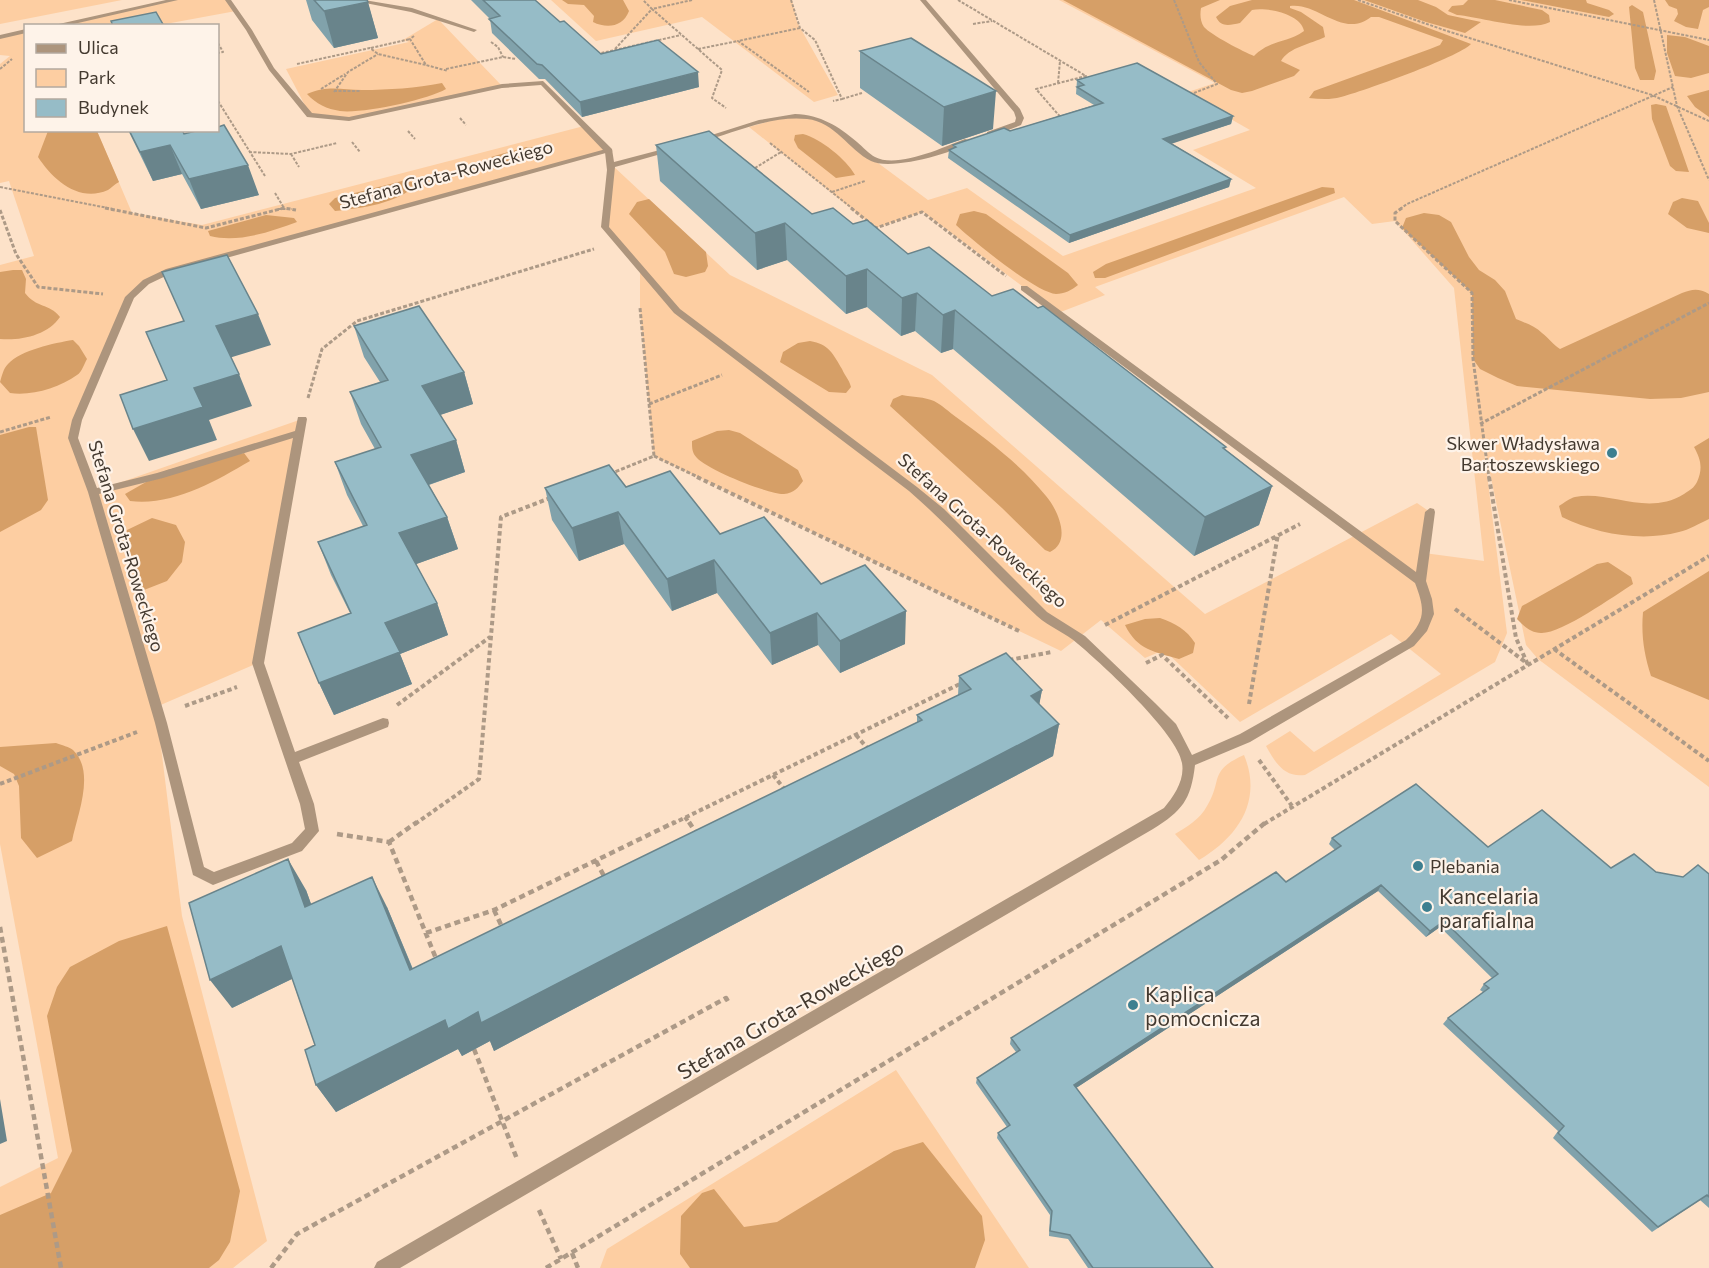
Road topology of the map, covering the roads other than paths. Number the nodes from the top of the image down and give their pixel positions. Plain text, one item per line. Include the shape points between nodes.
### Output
1 (175, 0) edge
2 (228, 0) edge
3 (353, 0) edge
4 (923, 0) edge
5 (62, 24) edge
6 (474, 30) dead end
7 (24, 31) edge
8 (1, 37) edge
9 (986, 136) edge
10 (976, 139) edge
11 (696, 141) edge
12 (685, 144) edge
13 (609, 151) junction
14 (612, 165) junction
15 (1024, 288) dead end
16 (302, 419) road end
17 (299, 433) junction
18 (93, 492) junction
19 (1430, 512) dead end
20 (1420, 581) junction
21 (383, 723) road end
22 (292, 759) junction
23 (1189, 762) junction
24 (383, 1268) edge

1 - 5 street
2 - 13 street via 271,69 310,115 350,119 502,86 543,83
3 - 6 street via 412,10
4 - 9 street via 1020,118 1008,129
7 - 8 street
10 - 11 street via 912,159 884,162 874,160 822,121 804,115
12 - 14 street
13 - 14 street, Stefana Grota-Roweckiego
13 - 18 street, Stefana Grota-Roweckiego via 169,271 146,282 130,297 76,420 73,438
14 - 23 street, Stefana Grota-Roweckiego via 605,227 677,311 857,444 939,512 1043,615 1081,639 1151,706 1171,728
15 - 20 street
16 - 17 street
17 - 18 street
17 - 22 street via 258,663
18 - 22 street, Stefana Grota-Roweckiego via 160,719 198,871 213,879 297,846 312,831
19 - 20 street
20 - 23 street via 1430,617 1410,643 1245,738
21 - 22 street
23 - 24 street, Stefana Grota-Roweckiego via 1182,795 1168,812 1148,825

